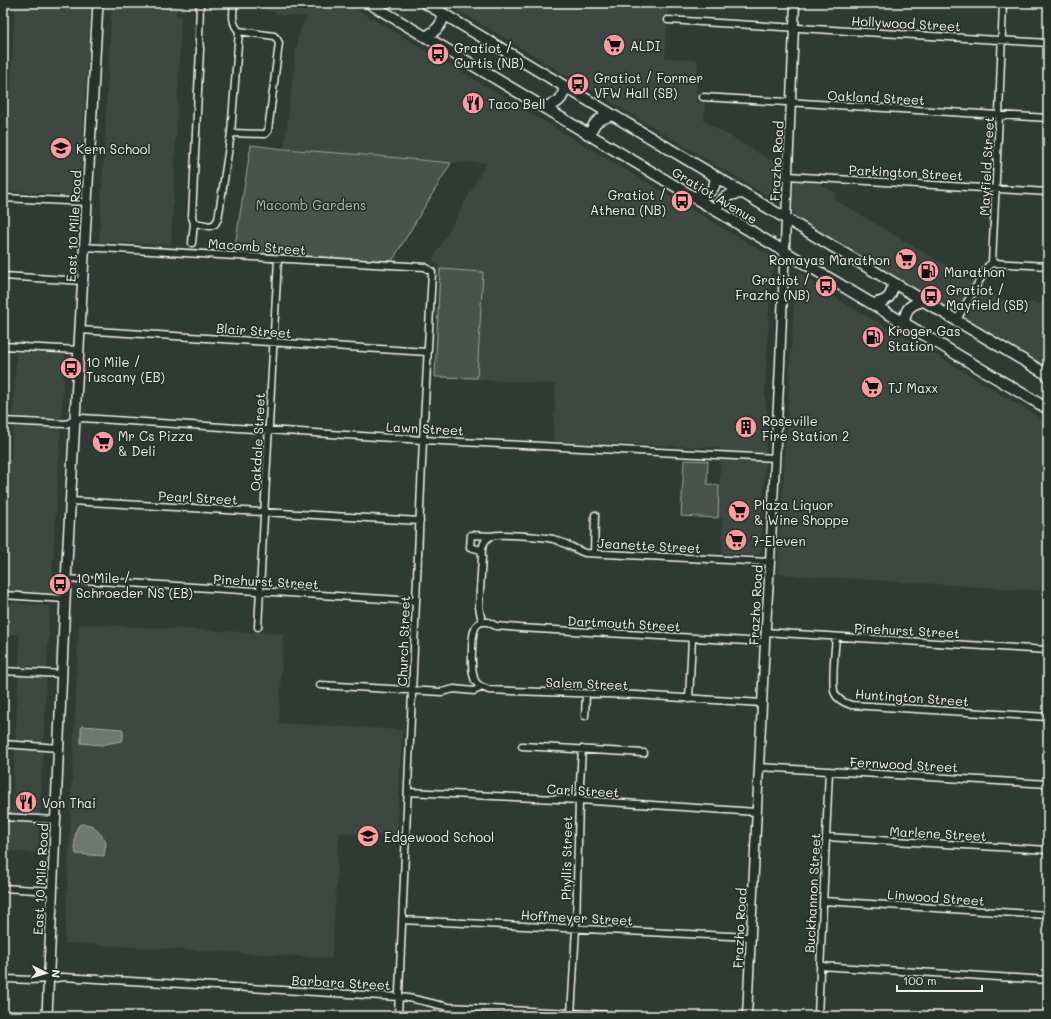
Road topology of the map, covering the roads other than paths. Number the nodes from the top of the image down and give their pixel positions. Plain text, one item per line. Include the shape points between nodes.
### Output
1 (98, 3) edge
2 (200, 3) edge
3 (234, 3) edge
4 (369, 3) edge
5 (426, 3) edge
6 (795, 3) edge
7 (1004, 3) edge
8 (444, 14) junction
9 (668, 20) dead end
10 (794, 28) junction
11 (239, 31) junction
12 (426, 37) junction
13 (1002, 40) junction
14 (1048, 43) edge
15 (564, 86) junction
16 (703, 97) dead end
17 (791, 102) junction
18 (543, 107) junction
19 (613, 115) junction
20 (1000, 115) junction
21 (1048, 118) edge
22 (231, 133) junction
23 (590, 135) junction
24 (716, 176) junction
25 (787, 176) junction
26 (996, 189) junction
27 (1048, 192) edge
28 (742, 193) junction
29 (694, 197) junction
30 (3, 198) edge
31 (87, 202) junction
32 (715, 210) junction
33 (786, 219) junction
34 (194, 223) junction
35 (192, 242) dead end
36 (84, 247) junction
37 (785, 251) junction
38 (278, 259) junction
39 (992, 263) junction
40 (1048, 266) edge
41 (429, 269) joint
42 (3, 276) edge
43 (83, 281) junction
44 (893, 283) junction
45 (923, 301) junction
46 (873, 304) junction
47 (956, 321) junction
48 (904, 323) junction
49 (80, 330) junction
50 (274, 343) junction
51 (3, 346) edge
52 (79, 350) junction
53 (427, 352) junction
54 (1048, 375) edge
55 (1048, 409) edge
56 (3, 420) edge
57 (75, 420) junction
58 (269, 430) junction
59 (423, 440) junction
60 (775, 458) junction
61 (71, 501) junction
62 (264, 512) junction
63 (595, 515) dead end
64 (420, 521) junction
65 (490, 537) junction
66 (481, 550) junction
67 (594, 553) junction
68 (770, 562) junction
69 (66, 579) junction
70 (260, 591) junction
71 (3, 595) edge
72 (65, 599) junction
73 (416, 601) junction
74 (482, 622) junction
75 (258, 627) dead end
76 (765, 632) junction
77 (836, 637) junction
78 (692, 638) junction
79 (765, 642) junction
80 (1048, 650) edge
81 (3, 671) edge
82 (62, 674) junction
83 (320, 685) dead end
84 (482, 687) junction
85 (412, 689) junction
86 (586, 694) junction
87 (689, 699) junction
88 (762, 703) junction
89 (585, 716) dead end
90 (1048, 717) edge
91 (3, 744) edge
92 (522, 746) dead end
93 (59, 748) junction
94 (582, 749) junction
95 (644, 753) dead end
96 (759, 767) junction
97 (829, 771) junction
98 (1048, 784) edge
99 (408, 792) junction
100 (579, 800) junction
101 (756, 812) junction
102 (3, 817) edge
103 (56, 820) junction
104 (826, 837) junction
105 (1048, 850) edge
106 (3, 888) edge
107 (52, 891) junction
108 (823, 901) junction
109 (1048, 915) edge
110 (402, 920) junction
111 (576, 928) junction
112 (750, 937) junction
113 (820, 966) junction
114 (3, 978) edge
115 (48, 980) junction
116 (1048, 980) edge
117 (399, 997) junction
118 (571, 1014) edge
119 (47, 1016) edge
120 (398, 1016) edge
121 (632, 1016) edge
122 (747, 1016) edge
123 (818, 1016) edge

1 - 31 main road, East 10 Mile Road
2 - 34 street via 192,218
3 - 11 street via 234,25
4 - 12 main road, Gratiot Avenue
5 - 8 main road, Gratiot Avenue
6 - 10 street, Frazho Road
7 - 13 street, Mayfield Street
8 - 12 main road via 440,26
8 - 15 main road, Gratiot Avenue
9 - 10 street, Hollywood Street
10 - 13 street, Hollywood Street
10 - 17 street, Frazho Road
11 - 22 street
11 - 22 street via 274,36 279,43 268,131 265,134
12 - 18 main road, Gratiot Avenue
13 - 14 street, Hollywood Street
13 - 20 street, Mayfield Street
15 - 18 main road via 559,101
15 - 19 main road, Gratiot Avenue
16 - 17 street, Oakland Street
17 - 20 street, Oakland Street
17 - 25 street, Frazho Road
18 - 23 main road, Gratiot Avenue
19 - 23 main road via 595,123
19 - 24 main road, Gratiot Avenue
20 - 21 street, Oakland Street
20 - 26 street, Mayfield Street
22 - 34 street via 218,219 210,226
23 - 29 main road, Gratiot Avenue
24 - 28 main road, Gratiot Avenue
24 - 29 main road via 716,184 712,190
25 - 26 street, Parkington Street
25 - 33 street, Frazho Road
26 - 27 street, Parkington Street
26 - 39 street, Mayfield Street
28 - 32 main road via 725,196
28 - 33 main road, Gratiot Avenue
29 - 32 main road, Gratiot Avenue
30 - 31 street
31 - 36 main road, East 10 Mile Road
32 - 37 main road, Gratiot Avenue
33 - 37 street, Frazho Road
33 - 44 main road, Gratiot Avenue
34 - 35 street
36 - 38 street, Macomb Street
36 - 43 main road, East 10 Mile Road
37 - 46 main road, Gratiot Avenue
37 - 60 street, Frazho Road
38 - 41 street, Macomb Street
38 - 50 street, Oakdale Street
39 - 40 street
39 - 47 street
41 - 53 street, Church Street via 432,276
42 - 43 street
43 - 49 main road, East 10 Mile Road
44 - 45 main road, Gratiot Avenue
44 - 46 main road via 888,298
45 - 47 main road, Gratiot Avenue
45 - 48 main road via 907,308
46 - 48 main road, Gratiot Avenue
47 - 54 main road, Gratiot Avenue
48 - 55 main road, Gratiot Avenue
49 - 50 street, Blair Street
49 - 52 main road, East 10 Mile Road
50 - 53 street, Blair Street
50 - 58 street, Oakdale Street
51 - 52 street
52 - 57 main road
53 - 59 street, Church Street
56 - 57 street, Lawn Street via 66,424
57 - 58 street, Lawn Street via 82,418
57 - 61 main road
58 - 59 street, Lawn Street
58 - 62 street, Oakdale Street
59 - 60 street, Lawn Street
59 - 64 street, Church Street
60 - 68 street, Frazho Road
61 - 62 street, Pearl Street
61 - 69 main road
62 - 64 street, Pearl Street
62 - 70 street, Oakdale Street
63 - 67 street
64 - 73 street, Church Street
65 - 66 street
65 - 66 street, Jeanette Street via 471,535 470,547
65 - 67 street, Jeanette Street via 505,535 552,539 576,550
66 - 74 street via 479,607
67 - 68 street, Jeanette Street
68 - 76 street, Frazho Road
69 - 70 street, Pinehurst Street
69 - 72 main road, East 10 Mile Road
70 - 73 street, Pinehurst Street
70 - 75 street, Oakdale Street
71 - 72 street
72 - 82 main road, East 10 Mile Road
73 - 85 street, Church Street
74 - 78 street, Dartmouth Street via 520,628
74 - 84 street via 475,627 472,653 474,678
76 - 77 street, Pinehurst Street
76 - 79 street, Frazho Road
77 - 80 street, Pinehurst Street
77 - 90 street, Huntington Street via 833,686 836,695 846,704
78 - 79 street, Dartmouth Street
78 - 87 street
79 - 88 street, Frazho Road
81 - 82 street
82 - 93 main road, East 10 Mile Road
83 - 85 street, Salem Street
84 - 85 street, Salem Street via 474,691 454,689 442,692
84 - 86 street, Salem Street via 489,690
85 - 99 street, Church Street
86 - 87 street, Salem Street
86 - 89 street
87 - 88 street, Salem Street
88 - 96 street, Frazho Road
91 - 93 street
92 - 94 street
93 - 103 main road, East 10 Mile Road
94 - 95 street
94 - 100 street, Phyllis Street
96 - 97 street, Fernwood Street
96 - 101 street, Frazho Road
97 - 98 street, Fernwood Street
97 - 104 street, Buckhannon Street
99 - 100 street, Carl Street
99 - 110 street, Church Street
100 - 101 street, Carl Street
100 - 111 street, Phyllis Street
101 - 112 street, Frazho Road
102 - 103 street
103 - 107 main road, East 10 Mile Road
104 - 105 street, Marlene Street
104 - 108 street, Buckhannon Street
106 - 107 street
107 - 115 main road, East 10 Mile Road
108 - 109 street, Linwood Street
108 - 113 street, Buckhannon Street
110 - 111 street, Hoffmeyer Street
110 - 117 street, Church Street
111 - 112 street, Hoffmeyer Street
111 - 118 street, Phyllis Street
112 - 122 street, Frazho Road
113 - 116 street
113 - 123 street, Buckhannon Street
114 - 115 street, Barbara Street
115 - 117 street, Barbara Street via 63,977
115 - 119 main road, East 10 Mile Road
117 - 118 street, Barbara Street via 449,1007
117 - 120 street, Church Street
118 - 121 street, Barbara Street

